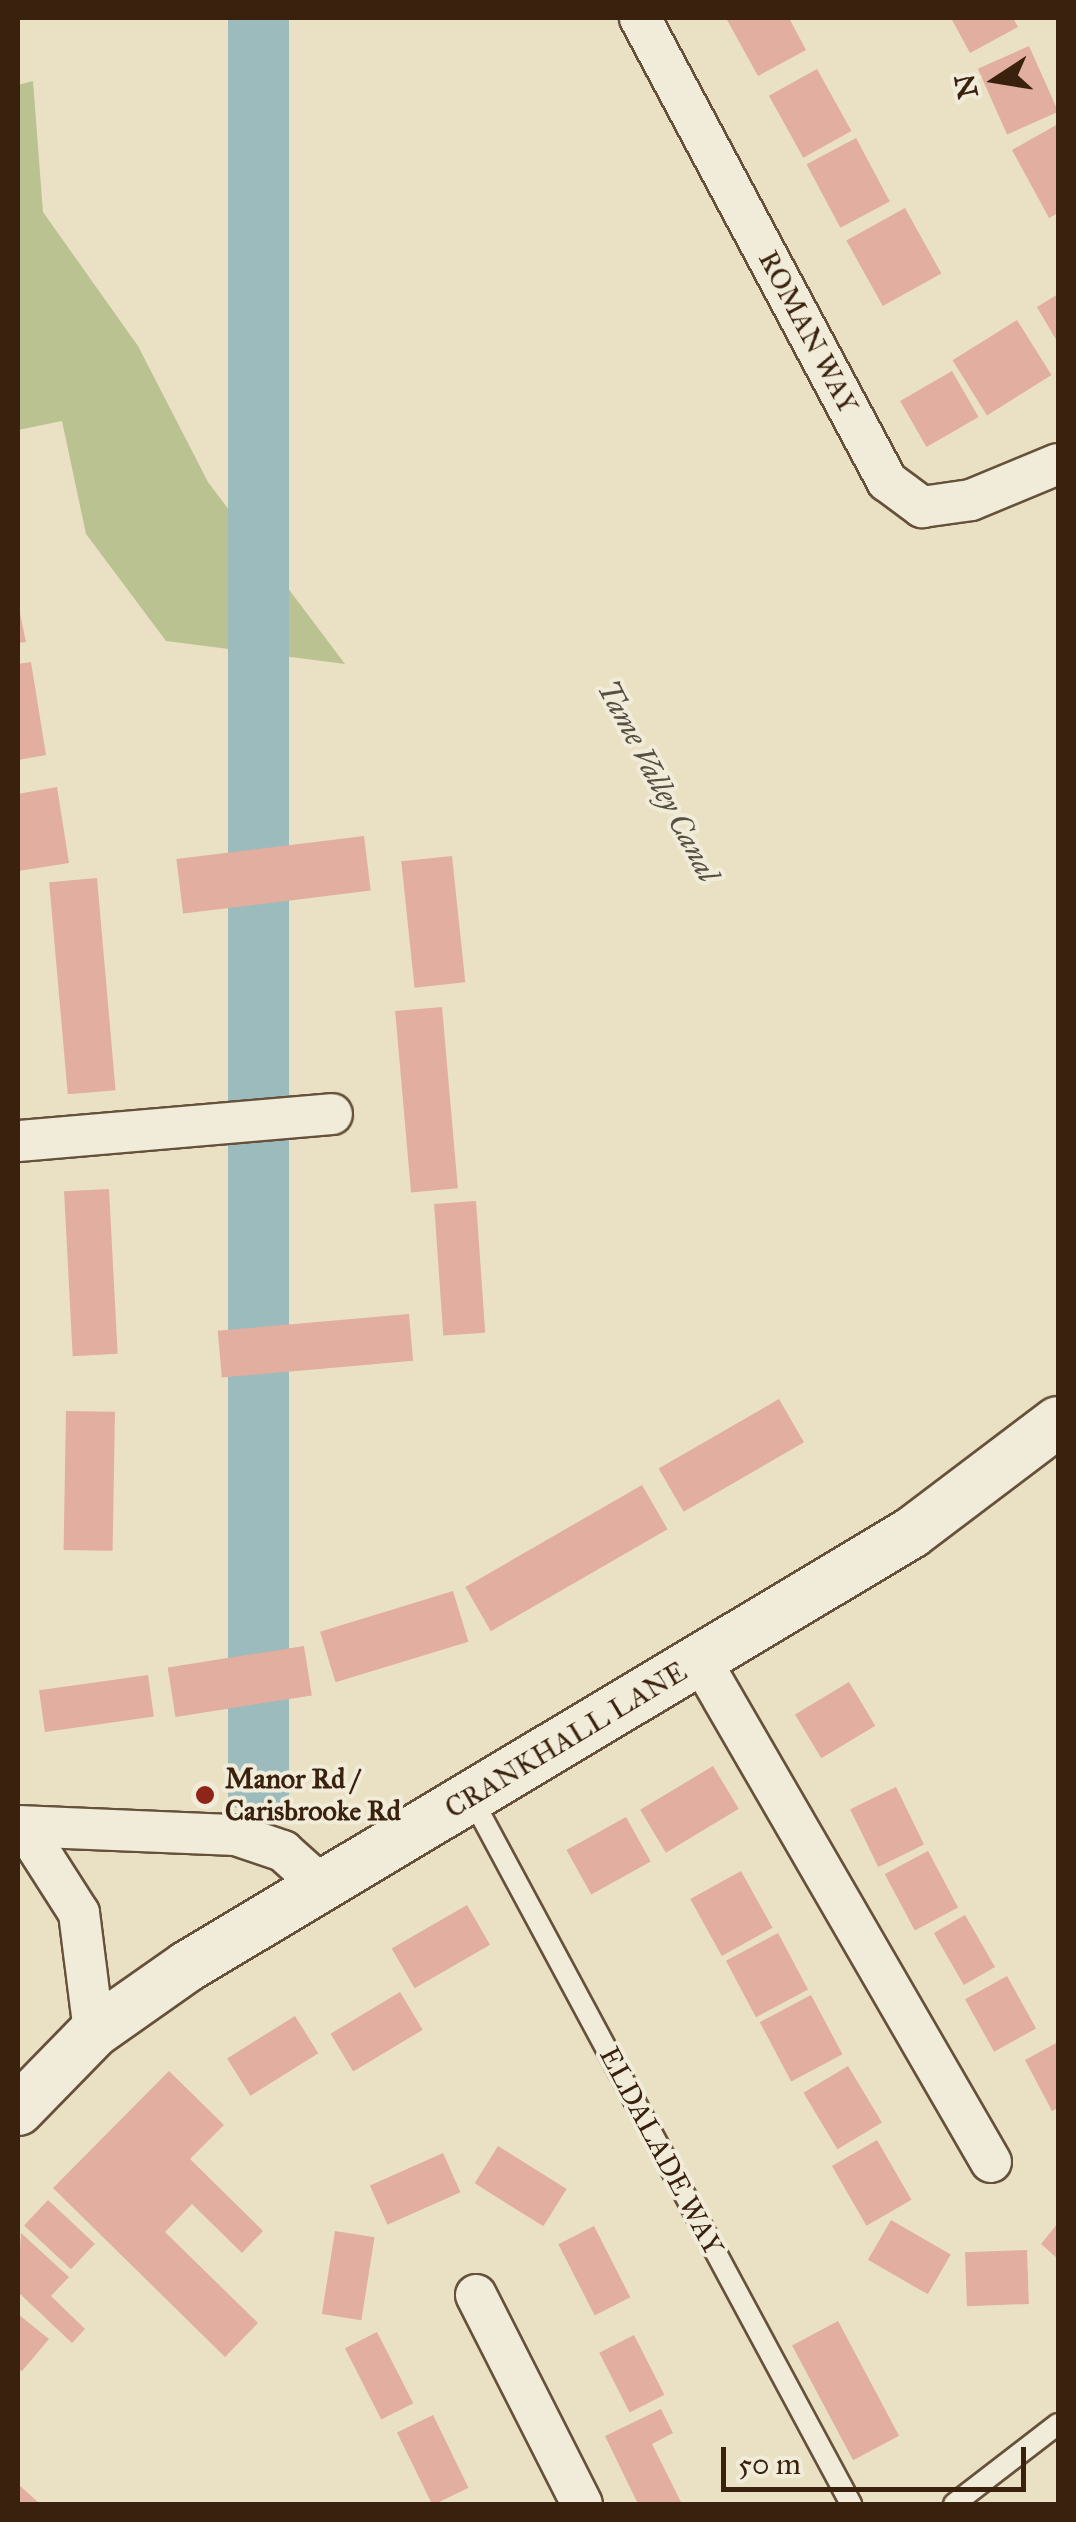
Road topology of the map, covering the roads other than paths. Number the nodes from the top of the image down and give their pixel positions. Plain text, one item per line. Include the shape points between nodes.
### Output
1 (640, 18) edge
2 (1058, 464) edge
3 (332, 1114) dead end
4 (18, 1141) edge
5 (1058, 1422) edge
6 (700, 1659) junction
7 (471, 1798) junction
8 (21, 1826) edge
9 (323, 1887) junction
10 (94, 2032) junction
11 (18, 2110) edge
12 (992, 2162) dead end
13 (476, 2295) dead end
14 (1058, 2424) edge
15 (582, 2504) edge
16 (851, 2504) edge
17 (954, 2504) edge

1 - 2 street, ROMAN WAY via 888,480 922,507 971,500
3 - 4 street
5 - 6 street, CRANKHALL LANE via 930,1520
6 - 7 street, CRANKHALL LANE
6 - 12 street
7 - 9 street, CRANKHALL LANE
7 - 16 lane, ELDALADE WAY
8 - 9 street via 236,1835 284,1851
8 - 10 street via 79,1913
9 - 10 street, CRANKHALL LANE
10 - 11 street, CRANKHALL LANE
13 - 15 street
14 - 17 lane

